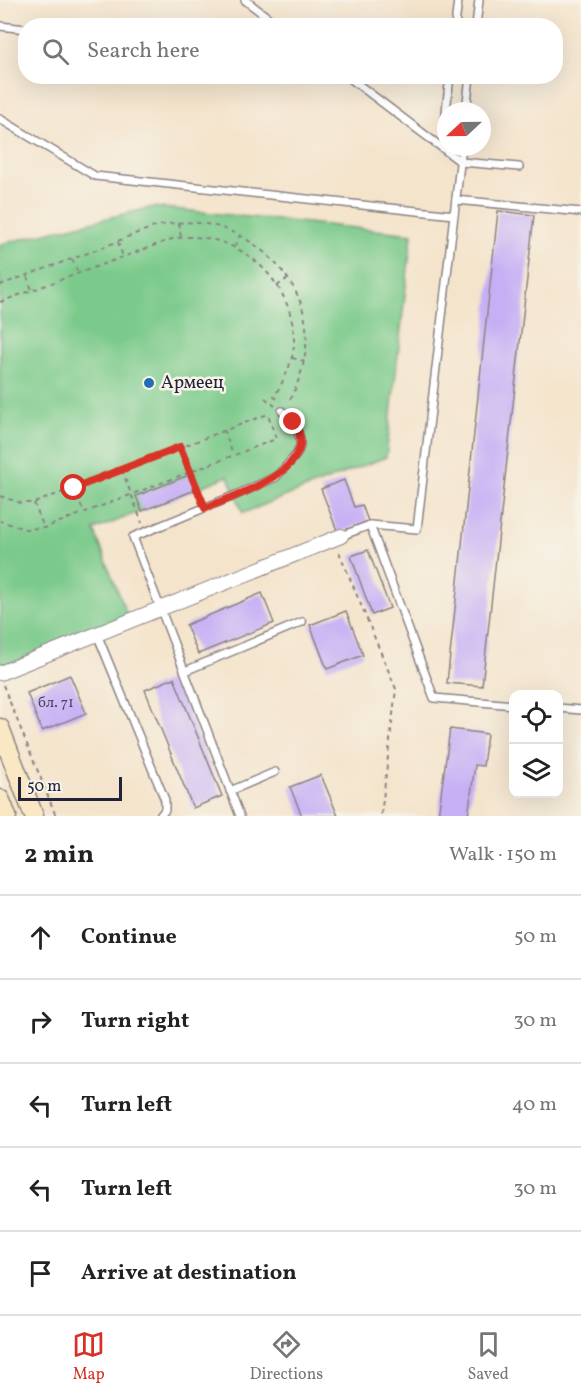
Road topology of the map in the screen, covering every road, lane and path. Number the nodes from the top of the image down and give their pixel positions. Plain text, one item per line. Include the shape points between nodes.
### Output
1 (245, 0) edge
2 (458, 0) edge
3 (479, 0) edge
4 (269, 18) edge
5 (456, 18) edge
6 (477, 18) edge
7 (0, 26) edge
8 (18, 28) edge
9 (358, 84) edge
10 (449, 84) edge
11 (469, 84) edge
12 (447, 102) edge
13 (467, 102) edge
14 (0, 119) edge
15 (437, 144) edge
16 (453, 156) edge
17 (461, 156) edge
18 (461, 162) junction
19 (519, 167) dead end
20 (456, 200) junction
21 (581, 212) edge
22 (454, 215) junction
23 (179, 223) junction
24 (240, 234) junction
25 (181, 237) junction
26 (118, 242) junction
27 (235, 246) junction
28 (123, 256) junction
29 (72, 259) junction
30 (78, 273) junction
31 (27, 275) junction
32 (288, 279) junction
33 (0, 285) edge
34 (278, 286) junction
35 (32, 290) junction
36 (0, 302) edge
37 (292, 358) junction
38 (305, 361) junction
39 (274, 397) dead end
40 (284, 409) joint
41 (224, 430) junction
42 (180, 447) junction
43 (233, 455) junction
44 (122, 470) junction
45 (191, 472) junction
46 (74, 488) junction
47 (131, 495) junction
48 (0, 496) edge
49 (34, 503) junction
50 (205, 508) junction
51 (84, 513) junction
52 (0, 521) edge
53 (370, 525) junction
54 (44, 528) junction
55 (146, 532) junction
56 (337, 538) junction
57 (160, 608) junction
58 (302, 622) dead end
59 (97, 634) junction
60 (185, 671) junction
61 (0, 673) edge
62 (0, 678) edge
63 (509, 705) edge
64 (563, 708) edge
65 (581, 710) edge
66 (0, 728) edge
67 (275, 772) dead end
68 (231, 791) junction
69 (0, 799) edge
70 (7, 816) edge
71 (34, 816) edge
72 (56, 816) edge
73 (160, 816) edge
74 (240, 816) edge
75 (381, 816) edge

1 - 4 lane
2 - 5 lane
3 - 6 lane
7 - 8 lane
9 - 15 lane
10 - 12 lane
11 - 13 lane
14 - 22 lane via 95,176
16 - 18 lane
17 - 18 lane
18 - 19 lane
18 - 20 lane
20 - 21 lane
20 - 22 lane
22 - 53 lane via 417,529
23 - 24 path via 215,226
23 - 25 path
23 - 26 path
24 - 27 path
24 - 32 path via 268,254
25 - 27 path
25 - 28 path
26 - 28 path
26 - 29 path
27 - 34 path
28 - 30 path
29 - 30 path
29 - 31 path
30 - 35 path
31 - 33 path
31 - 35 path
32 - 34 path
32 - 38 path via 302,304 306,323
34 - 37 path via 290,314
35 - 36 path
37 - 38 path
37 - 39 path
38 - 40 path
40 - 50 lane via 300,439 297,454 276,477
41 - 42 path
41 - 43 path
41 - 43 path via 268,414 276,439
42 - 44 path
42 - 45 path
43 - 45 path
44 - 46 path
44 - 47 path
45 - 47 path
45 - 50 path
46 - 49 path
46 - 51 path
47 - 51 path
47 - 55 path
48 - 49 path
49 - 54 path
50 - 55 lane
51 - 54 path
52 - 54 path via 25,529
53 - 56 lane
53 - 63 lane via 434,698
55 - 57 lane via 133,537
56 - 57 street
56 - 75 path via 396,689
57 - 59 street
57 - 60 lane
58 - 60 lane
59 - 61 street
59 - 73 lane via 165,800
60 - 68 lane
62 - 72 path
64 - 65 lane
66 - 71 main road
67 - 68 lane
68 - 74 lane
69 - 70 main road

